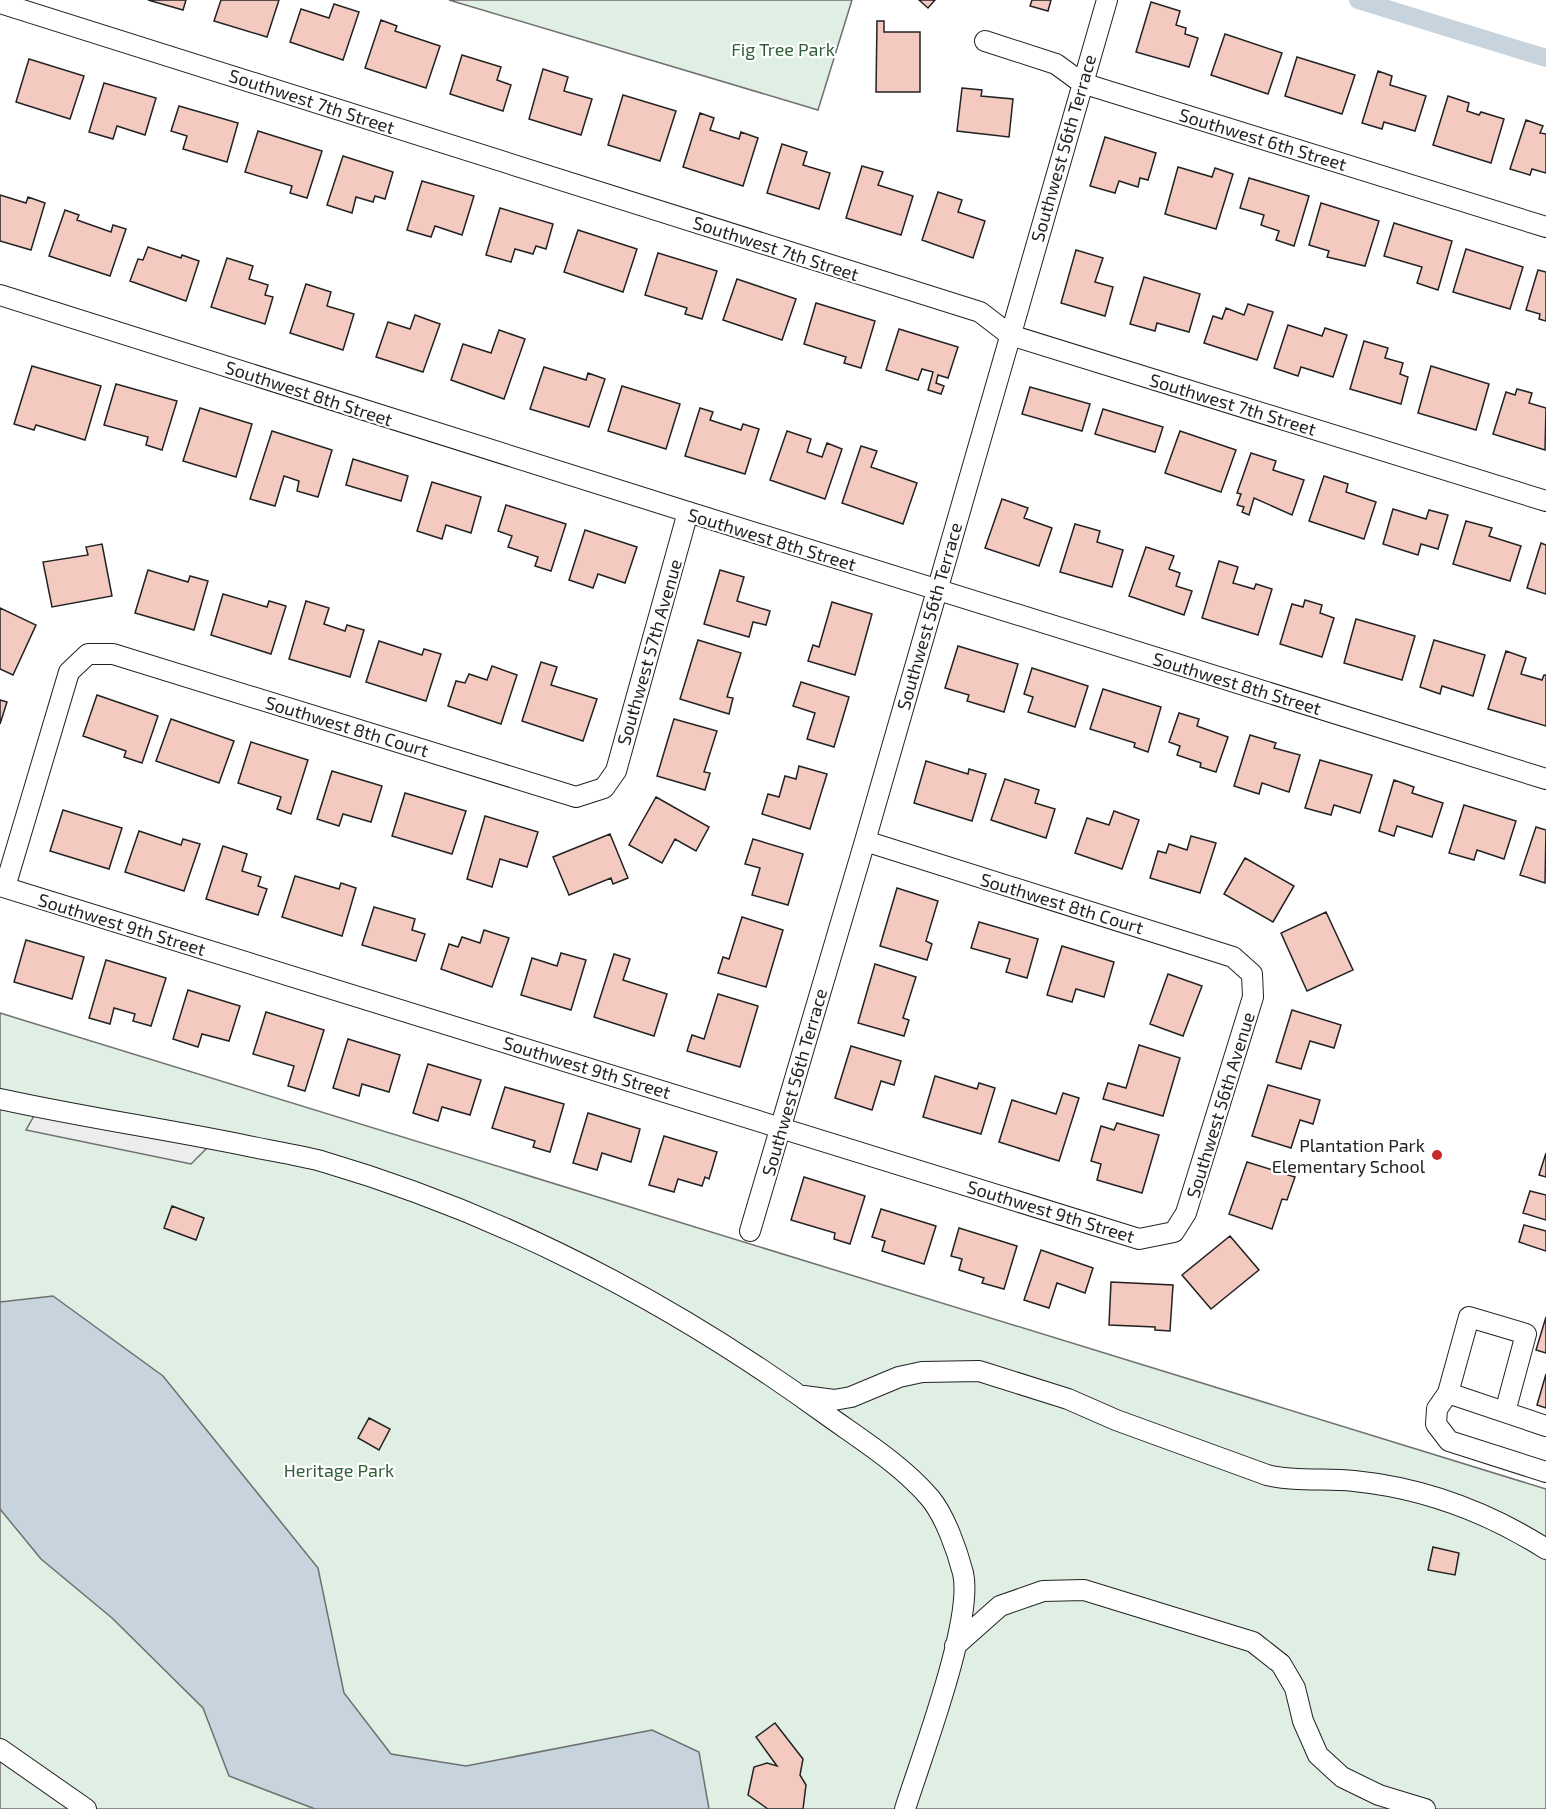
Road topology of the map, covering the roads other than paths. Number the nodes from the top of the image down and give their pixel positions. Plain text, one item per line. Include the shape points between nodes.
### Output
1 (1107, 0) edge
2 (0, 3) edge
3 (985, 41) dead end
4 (1082, 83) junction
5 (1546, 228) edge
6 (0, 295) edge
7 (1010, 335) junction
8 (1546, 501) edge
9 (688, 513) junction
10 (936, 589) junction
11 (1546, 779) edge
12 (604, 788) joint
13 (865, 841) junction
14 (2, 887) edge
15 (1252, 974) joint
16 (0, 1099) edge
17 (781, 1128) junction
18 (750, 1231) dead end
19 (1174, 1232) joint
20 (792, 1390) junction
21 (1448, 1393) junction
22 (1505, 1412) junction
23 (1546, 1426) edge
24 (1546, 1472) edge
25 (1546, 1549) edge
26 (955, 1646) junction
27 (0, 1749) edge
28 (86, 1809) edge
29 (904, 1809) edge
30 (1425, 1809) edge

1 - 4 street, Southwest 56th Terrace
2 - 7 street, Southwest 7th Street via 980,312
3 - 4 street, Southwest 6th Street via 1056,64
4 - 5 street, Southwest 6th Street
4 - 7 street, Southwest 56th Terrace
6 - 9 street, Southwest 8th Street
7 - 8 street, Southwest 7th Street
7 - 10 street, Southwest 56th Terrace
9 - 10 street, Southwest 8th Street
9 - 12 street, Southwest 57th Avenue via 616,771
10 - 11 street, Southwest 8th Street
10 - 13 street, Southwest 56th Terrace
12 - 14 street, Southwest 8th Court via 576,797 113,654 88,654 69,672
13 - 15 street, Southwest 8th Court via 1233,957
13 - 17 street, Southwest 56th Terrace
14 - 17 street, Southwest 9th Street
15 - 19 street, Southwest 56th Avenue via 1253,997 1186,1213
16 - 20 street via 318,1161 453,1207 592,1268
17 - 18 street, Southwest 56th Terrace
17 - 19 street, Southwest 9th Street via 1139,1239
20 - 25 street via 809,1398 834,1400 922,1372 979,1371 1068,1399 1267,1475 1414,1489 1469,1507
20 - 26 street via 903,1471 932,1500 964,1575 963,1611
21 - 22 street
21 - 22 street via 1469,1317 1526,1334
21 - 24 street via 1437,1410 1436,1424 1449,1441
22 - 23 street
26 - 29 street
26 - 30 street via 1000,1606 1043,1591 1074,1590 1253,1642 1281,1664 1294,1688 1318,1755 1342,1777 1379,1795
27 - 28 street

